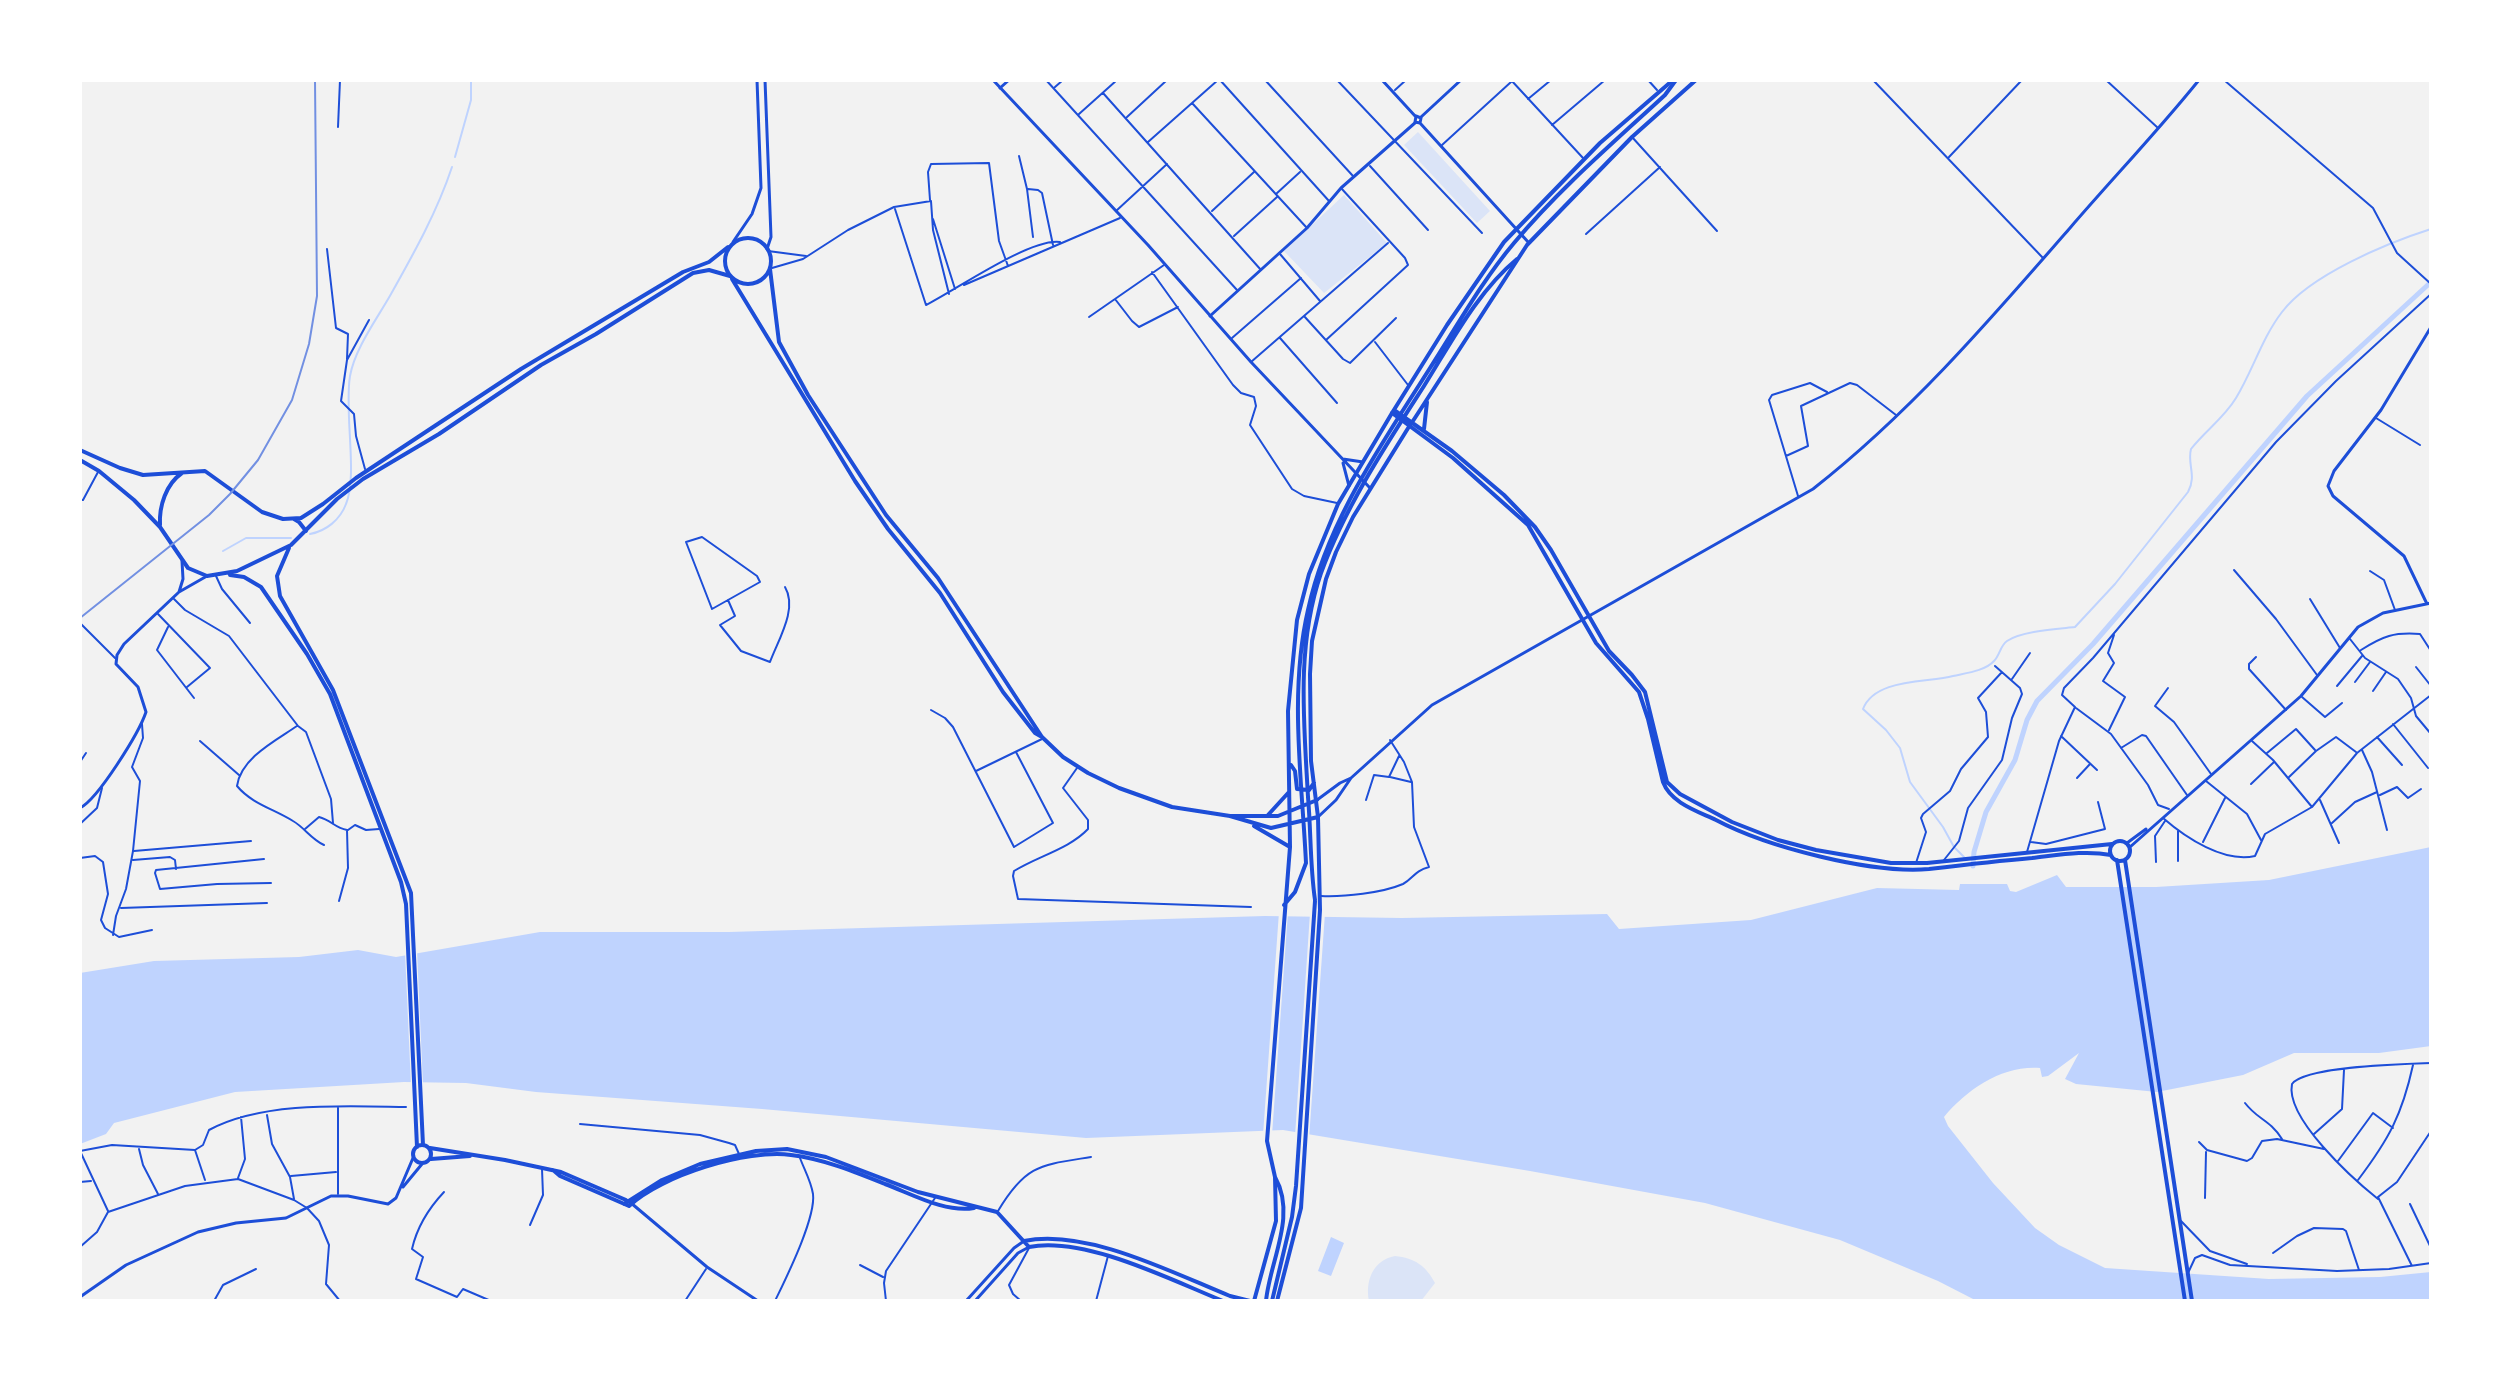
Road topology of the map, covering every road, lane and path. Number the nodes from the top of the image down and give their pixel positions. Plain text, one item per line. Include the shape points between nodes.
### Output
1 (340, 80) edge
2 (757, 80) edge
3 (765, 80) edge
4 (993, 80) edge
5 (1009, 80) edge
6 (1046, 80) edge
7 (1063, 80) edge
8 (1117, 80) edge
9 (1167, 80) edge
10 (1219, 80) edge
11 (1337, 80) edge
12 (1382, 80) edge
13 (1406, 80) edge
14 (1461, 80) edge
15 (1551, 80) edge
16 (1605, 80) edge
17 (1648, 80) edge
18 (1696, 80) edge
19 (1873, 80) edge
20 (2022, 80) edge
21 (2106, 80) edge
22 (2199, 80) edge
23 (2224, 80) edge
24 (1266, 81) edge
25 (1511, 81) edge
26 (1672, 81) edge
27 (1000, 88) junction
28 (1053, 89) junction
29 (1393, 91) junction
30 (1658, 91) junction
31 (1103, 93) junction
32 (1528, 100) junction
33 (1192, 103) junction
34 (1078, 115) junction
35 (1126, 118) junction
36 (1418, 120) junction
37 (1552, 125) junction
38 (338, 127) dead end
39 (2159, 129) junction
40 (1632, 137) junction
41 (1395, 141) junction
42 (1148, 142) junction
43 (1441, 146) junction
44 (1019, 156) dead end
45 (1948, 157) junction
46 (1584, 159) junction
47 (1168, 164) junction
48 (1368, 165) junction
49 (1660, 167) junction
50 (1255, 171) junction
51 (1301, 171) junction
52 (1354, 177) junction
53 (1143, 186) junction
54 (1341, 188) junction
55 (1027, 189) junction
56 (1277, 196) junction
57 (931, 201) junction
58 (1330, 202) junction
59 (894, 207) junction
60 (1116, 211) junction
61 (1210, 212) junction
62 (1121, 217) junction
63 (933, 218) junction
64 (1307, 228) junction
65 (1517, 228) junction
66 (1428, 230) dead end
67 (1717, 231) dead end
68 (1482, 233) dead end
69 (1586, 234) dead end
70 (1033, 237) dead end
71 (1232, 238) junction
72 (1052, 241) junction
73 (733, 242) junction
74 (1060, 242) junction
75 (1389, 242) junction
76 (1529, 243) junction
77 (728, 247) junction
78 (1053, 247) junction
79 (327, 249) dead end
80 (768, 250) junction
81 (1279, 253) junction
82 (807, 256) junction
83 (1517, 259) junction
84 (2044, 259) junction
85 (1006, 261) junction
86 (1165, 264) junction
87 (1008, 266) junction
88 (770, 269) junction
89 (1261, 270) junction
90 (1152, 272) junction
91 (731, 277) junction
92 (1301, 278) junction
93 (2431, 284) edge
94 (963, 285) junction
95 (955, 291) junction
96 (1238, 291) junction
97 (949, 294) junction
98 (2431, 294) edge
99 (1114, 298) junction
100 (1321, 301) junction
101 (1178, 307) junction
102 (1210, 316) junction
103 (1304, 316) junction
104 (1089, 317) dead end
105 (1396, 318) dead end
106 (369, 320) dead end
107 (2431, 327) edge
108 (1279, 338) junction
109 (1231, 339) junction
110 (1326, 340) junction
111 (1375, 341) junction
112 (781, 346) junction
113 (775, 351) junction
114 (347, 360) junction
115 (1251, 362) junction
116 (1409, 386) junction
117 (1828, 393) junction
118 (1429, 396) junction
119 (1337, 403) dead end
120 (1393, 411) junction
121 (1897, 416) junction
122 (2375, 418) junction
123 (1411, 423) junction
124 (1424, 430) junction
125 (2420, 445) dead end
126 (80, 450) edge
127 (1786, 456) junction
128 (1343, 459) junction
129 (80, 460) edge
130 (1363, 462) junction
131 (99, 471) junction
132 (188, 471) junction
133 (365, 472) junction
134 (1356, 475) junction
135 (358, 480) junction
136 (1349, 486) junction
137 (1370, 488) junction
138 (336, 497) junction
139 (1798, 497) junction
140 (82, 500) edge
141 (1338, 504) junction
142 (294, 519) junction
143 (160, 527) junction
144 (306, 531) junction
145 (290, 546) junction
146 (182, 561) junction
147 (2234, 570) dead end
148 (2370, 571) dead end
149 (223, 574) junction
150 (216, 575) junction
151 (207, 576) junction
152 (785, 587) dead end
153 (179, 592) junction
154 (174, 599) junction
155 (2310, 599) dead end
156 (728, 600) junction
157 (2429, 604) edge
158 (2395, 611) junction
159 (157, 613) junction
160 (1586, 615) junction
161 (80, 623) edge
162 (250, 623) dead end
163 (169, 626) junction
164 (2116, 632) junction
165 (2349, 638) junction
166 (2340, 649) junction
167 (2360, 651) junction
168 (2431, 651) edge
169 (2030, 653) dead end
170 (2363, 655) junction
171 (2256, 657) dead end
172 (116, 658) junction
173 (2370, 661) junction
174 (1995, 666) dead end
175 (2416, 667) dead end
176 (2387, 671) junction
177 (2002, 672) junction
178 (2318, 676) junction
179 (2011, 680) junction
180 (2355, 682) dead end
181 (2337, 686) dead end
182 (2431, 686) edge
183 (187, 687) junction
184 (2168, 688) dead end
185 (2373, 691) dead end
186 (2431, 695) edge
187 (2301, 696) junction
188 (194, 698) dead end
189 (2342, 703) dead end
190 (2075, 707) junction
191 (2413, 707) junction
192 (931, 710) dead end
193 (2286, 710) junction
194 (142, 723) junction
195 (2392, 723) junction
196 (298, 726) junction
197 (2108, 731) junction
198 (2431, 734) edge
199 (2061, 736) junction
200 (2376, 737) junction
201 (1042, 738) junction
202 (1390, 740) junction
203 (2251, 740) junction
204 (200, 741) dead end
205 (2121, 748) junction
206 (2361, 749) junction
207 (2316, 751) junction
208 (1016, 752) junction
209 (86, 753) dead end
210 (2357, 753) junction
211 (1400, 754) junction
212 (2266, 754) junction
213 (81, 757) edge
214 (2275, 761) junction
215 (80, 762) edge
216 (2091, 763) junction
217 (1291, 765) junction
218 (2402, 765) dead end
219 (1078, 767) junction
220 (2428, 768) dead end
221 (2097, 770) dead end
222 (976, 771) junction
223 (2212, 775) junction
224 (240, 776) junction
225 (1389, 777) junction
226 (1351, 778) junction
227 (2077, 778) dead end
228 (2288, 778) junction
229 (1314, 780) junction
230 (2205, 781) junction
231 (1412, 782) junction
232 (2251, 784) dead end
233 (102, 788) junction
234 (2421, 789) dead end
235 (1291, 790) junction
236 (2378, 794) junction
237 (2187, 796) junction
238 (2226, 797) junction
239 (2319, 799) junction
240 (1317, 800) junction
241 (1366, 800) dead end
242 (2098, 802) dead end
243 (2312, 807) junction
244 (80, 808) edge
245 (2171, 810) junction
246 (1291, 812) junction
247 (1230, 816) junction
248 (1267, 817) junction
249 (1318, 817) junction
250 (2164, 818) junction
251 (1247, 822) junction
252 (333, 823) junction
253 (1291, 823) junction
254 (2332, 823) junction
255 (80, 824) edge
256 (380, 829) junction
257 (304, 830) junction
258 (347, 830) junction
259 (2178, 830) junction
260 (2387, 830) dead end
261 (251, 841) dead end
262 (2262, 841) junction
263 (2030, 842) junction
264 (2339, 843) dead end
265 (2112, 844) junction
266 (2202, 844) junction
267 (324, 845) dead end
268 (2129, 845) junction
269 (1290, 847) junction
270 (133, 851) junction
271 (2027, 854) junction
272 (2111, 855) junction
273 (2015, 857) junction
274 (80, 858) edge
275 (264, 859) dead end
276 (2117, 860) junction
277 (2125, 860) junction
278 (132, 861) junction
279 (1943, 861) junction
280 (2178, 861) dead end
281 (2156, 862) dead end
282 (1955, 863) junction
283 (1915, 864) junction
284 (1319, 867) junction
285 (176, 869) junction
286 (271, 883) dead end
287 (1320, 896) junction
288 (1315, 900) junction
289 (339, 901) dead end
290 (267, 903) dead end
291 (409, 904) junction
292 (1251, 907) dead end
293 (119, 908) junction
294 (1284, 908) junction
295 (1318, 910) junction
296 (152, 930) dead end
297 (113, 935) junction
298 (2431, 1063) edge
299 (2413, 1064) junction
300 (2344, 1068) junction
301 (2158, 1098) junction
302 (2245, 1103) dead end
303 (338, 1106) junction
304 (406, 1107) dead end
305 (267, 1113) junction
306 (241, 1117) junction
307 (580, 1124) dead end
308 (2394, 1129) junction
309 (2431, 1131) edge
310 (2313, 1134) junction
311 (420, 1136) junction
312 (2283, 1140) junction
313 (2199, 1142) dead end
314 (423, 1145) junction
315 (417, 1147) junction
316 (139, 1148) junction
317 (430, 1148) junction
318 (2325, 1149) junction
319 (195, 1150) junction
320 (2207, 1150) junction
321 (80, 1151) edge
322 (1302, 1151) junction
323 (472, 1155) junction
324 (740, 1157) junction
325 (800, 1157) junction
326 (1091, 1157) dead end
327 (413, 1158) junction
328 (431, 1159) junction
329 (2337, 1162) junction
330 (422, 1164) junction
331 (541, 1167) junction
332 (338, 1172) junction
333 (290, 1177) junction
334 (1275, 1177) junction
335 (238, 1179) junction
336 (92, 1181) junction
337 (2358, 1181) junction
338 (80, 1182) edge
339 (205, 1182) junction
340 (403, 1187) junction
341 (444, 1192) dead end
342 (158, 1195) junction
343 (338, 1195) junction
344 (2205, 1198) dead end
345 (2378, 1199) junction
346 (294, 1200) junction
347 (934, 1200) junction
348 (628, 1203) junction
349 (2410, 1204) dead end
350 (307, 1208) junction
351 (108, 1212) junction
352 (997, 1212) junction
353 (2179, 1219) junction
354 (530, 1225) dead end
355 (1024, 1241) junction
356 (80, 1247) edge
357 (1029, 1247) junction
358 (2431, 1248) edge
359 (2273, 1253) dead end
360 (1108, 1256) junction
361 (2431, 1263) edge
362 (860, 1265) dead end
363 (2252, 1266) junction
364 (707, 1267) junction
365 (2413, 1267) junction
366 (256, 1269) dead end
367 (2359, 1271) junction
368 (2188, 1275) junction
369 (884, 1277) junction
370 (81, 1294) edge
371 (685, 1300) edge
372 (214, 1301) edge
373 (340, 1301) edge
374 (491, 1301) edge
375 (679, 1301) edge
376 (758, 1301) edge
377 (775, 1301) edge
378 (886, 1301) edge
379 (966, 1301) edge
380 (975, 1301) edge
381 (1021, 1301) edge
382 (1096, 1301) edge
383 (1223, 1301) edge
384 (1258, 1301) edge
385 (1275, 1301) edge
386 (2185, 1301) edge
387 (2192, 1301) edge

1 - 38 street
2 - 73 main road via 761,188
3 - 80 main road
4 - 27 main road
5 - 27 main road
6 - 28 street
7 - 28 street
8 - 31 street
9 - 35 street
10 - 33 street
10 - 51 street
11 - 41 street
12 - 29 main road
13 - 29 street
14 - 36 main road
15 - 32 street
16 - 37 street
17 - 30 street
18 - 40 main road
19 - 45 street
20 - 45 street
21 - 39 street
22 - 39 main road
23 - 93 street via 2373,208 2393,247
24 - 52 street
25 - 32 street
25 - 43 street
26 - 30 main road
26 - 294 main road via 1665,95 1515,242 1397,420 1327,548 1307,611 1299,673 1306,863
27 - 60 main road
28 - 34 street
29 - 36 main road
30 - 46 main road
31 - 34 street
31 - 35 street
32 - 37 street
33 - 42 street
33 - 50 street
34 - 53 street
35 - 42 street
36 - 41 main road
36 - 43 main road
37 - 46 street
39 - 84 main road
40 - 49 street
40 - 76 main road
41 - 48 main road
41 - 68 street
42 - 47 street
43 - 65 main road
44 - 55 street
45 - 84 street
46 - 65 main road
47 - 53 street
47 - 61 street
48 - 52 main road
48 - 66 street
49 - 67 street
49 - 69 street
50 - 56 street
50 - 61 street
51 - 56 street
51 - 58 street
52 - 54 main road
53 - 60 street
53 - 96 street
54 - 58 main road
54 - 75 street
55 - 70 street
55 - 72 street via 1042,193
56 - 64 street
56 - 71 street
57 - 59 street
57 - 63 street
57 - 85 street via 931,164 989,163
58 - 64 main road
59 - 82 street
59 - 97 street via 926,305
60 - 62 main road
61 - 71 street
62 - 74 street
62 - 86 main road
63 - 95 street
63 - 97 street
64 - 81 main road
65 - 76 main road
65 - 116 main road
71 - 89 street
72 - 74 street
72 - 78 street
72 - 85 street
73 - 77 main road
73 - 80 main road via 754,238
74 - 78 street
75 - 100 street
75 - 110 street via 1408,265
76 - 83 main road
77 - 91 main road via 724,261
77 - 133 main road via 521,369
78 - 87 street
79 - 114 street via 333,316 337,330 348,335
80 - 82 street
80 - 88 main road
81 - 89 main road
81 - 92 street
82 - 88 street
83 - 118 main road
83 - 288 main road via 1500,272 1401,422 1347,514 1320,577 1306,640 1302,699
84 - 121 main road
85 - 87 street
85 - 94 street
86 - 90 street
86 - 102 main road
87 - 94 street
88 - 91 main road via 754,283
88 - 112 main road
89 - 96 main road
90 - 99 street
90 - 101 street
91 - 113 main road
91 - 135 main road via 709,270 693,273
92 - 100 street
92 - 109 street
94 - 95 street
95 - 97 street
96 - 102 main road
98 - 164 street via 2276,442
99 - 101 street via 1139,327
99 - 104 street
100 - 103 street
101 - 141 street via 1233,385 1254,397 1252,430 1290,486 1304,496
102 - 109 main road
103 - 108 street
103 - 110 street
105 - 111 street
106 - 114 street
107 - 122 main road
108 - 115 street
108 - 119 street
109 - 115 main road
110 - 111 street via 1350,363
111 - 116 street
112 - 113 main road
112 - 201 main road via 886,515 938,578
113 - 201 main road via 881,519 936,588 1003,692
114 - 133 street via 341,401 354,414
115 - 128 main road
116 - 120 main road
117 - 121 street via 1855,384
117 - 127 street via 1801,406 1809,443
117 - 127 street via 1810,383 1770,398
118 - 123 main road
118 - 124 main road
120 - 123 main road
120 - 130 main road
121 - 139 main road
122 - 125 street
122 - 157 main road via 2334,471 2329,492 2404,556
123 - 124 main road
123 - 137 main road
123 - 160 main road via 1524,520
124 - 160 main road via 1522,511 1551,550
126 - 132 main road via 134,473
127 - 139 street
128 - 130 main road
128 - 134 main road
128 - 136 main road
129 - 131 main road
130 - 134 main road
131 - 140 street
131 - 143 main road
132 - 142 main road via 210,473 262,512
132 - 143 main road via 168,488
133 - 135 main road
134 - 136 main road
134 - 137 main road
135 - 138 main road
136 - 141 main road
137 - 229 main road via 1336,552 1317,614 1310,674
138 - 142 main road
138 - 144 main road
139 - 160 main road
141 - 217 main road via 1309,574 1297,620 1288,711
142 - 144 main road
143 - 146 main road
144 - 145 main road
145 - 149 main road
145 - 291 main road via 277,576 280,596 333,690 407,880
146 - 151 main road
146 - 153 main road
147 - 178 street
148 - 158 street via 2384,580
149 - 150 main road
149 - 256 main road via 261,587 307,654 330,694
150 - 151 main road
150 - 162 street
151 - 153 main road
152 - 156 street via 789,613 770,662 741,651 720,625 735,616
153 - 154 main road
154 - 159 main road
154 - 196 street via 229,636
155 - 166 street
156 - 156 street via 760,582 757,576 702,537 686,542 712,609
157 - 158 main road
158 - 165 main road via 2369,620
159 - 163 street
159 - 172 main road
160 - 202 main road via 1432,705
160 - 282 main road via 1601,651 1639,692 1663,782 1674,797 1735,830 1800,851 1895,868
160 - 283 main road via 1645,692 1667,782 1675,791 1778,840
161 - 172 street
163 - 183 street via 157,650
163 - 183 street via 210,668
164 - 190 street via 2064,688 2062,695
164 - 197 street via 2108,653 2114,663 2103,681 2125,697
165 - 166 main road
165 - 167 street
166 - 178 main road
167 - 168 street via 2384,636 2406,633 2420,634
167 - 170 street
169 - 179 street
170 - 173 street
170 - 181 street
171 - 193 street via 2249,669
172 - 194 main road via 142,696
173 - 176 street
173 - 180 street
174 - 177 street
175 - 182 street
176 - 185 street
176 - 191 street via 2398,679
177 - 179 street
177 - 283 street via 1978,698 1986,712 1988,737 1949,793 1921,818 1926,832
178 - 187 main road
179 - 279 street via 2022,694 2004,755 1968,809 1959,841
183 - 188 street
184 - 223 street via 2155,706 2174,722
186 - 191 street
187 - 189 street via 2326,717
187 - 193 main road
190 - 197 street
190 - 199 street
191 - 195 street
191 - 198 street
192 - 222 street via 950,723
193 - 203 main road
194 - 233 main road
194 - 270 street via 143,738 132,767 140,781
195 - 200 street
195 - 220 street
196 - 224 street via 255,756
196 - 252 street via 308,736 333,808
197 - 205 street
199 - 216 street
199 - 263 street
200 - 206 street
200 - 218 street
201 - 208 street
201 - 219 main road
202 - 211 street
202 - 226 main road
203 - 212 street
203 - 223 main road
204 - 224 street
205 - 237 street via 2146,736
205 - 245 street via 2158,805
206 - 210 street
206 - 236 street
207 - 210 street via 2338,737
207 - 212 street via 2296,729
207 - 228 street
208 - 222 street
208 - 222 street via 1053,823 1014,847
209 - 213 street
210 - 239 street
211 - 225 street
211 - 231 street
212 - 214 street
213 - 215 street
214 - 228 street
214 - 232 street
216 - 221 street
216 - 227 street
217 - 229 main road via 1298,790 1309,790
217 - 235 main road
219 - 247 main road via 1149,800
219 - 292 street via 1063,788 1088,820 1088,829 1014,871 1018,899
223 - 230 main road
224 - 257 street via 236,785 244,794
225 - 231 street
225 - 241 street via 1374,775
226 - 240 main road
226 - 249 main road
228 - 243 street
229 - 240 main road
230 - 237 main road
230 - 238 street
231 - 287 street via 1414,827 1429,867 1400,885
233 - 244 main road
233 - 255 street via 97,808
234 - 236 street via 2408,798 2397,787
235 - 246 main road
235 - 248 main road
236 - 254 street via 2355,802
236 - 260 street
237 - 245 main road
238 - 262 street via 2247,814
238 - 266 street
239 - 243 street
239 - 254 street
240 - 246 main road
240 - 249 main road
242 - 263 street via 2105,829 2043,845
243 - 262 street via 2265,834
245 - 250 main road
246 - 248 main road
246 - 253 main road
247 - 248 main road
247 - 251 main road
249 - 253 main road
249 - 284 main road
250 - 259 street
250 - 268 main road
250 - 281 street via 2155,836
251 - 253 main road via 1271,828
251 - 269 main road
252 - 257 street via 317,817
252 - 258 street
253 - 269 main road
254 - 264 street
256 - 258 street via 355,825
256 - 291 main road
257 - 267 street
258 - 289 street via 348,868
259 - 266 street
259 - 280 street
261 - 270 street
262 - 266 street via 2253,858
263 - 271 street
265 - 268 main road
265 - 271 main road
265 - 272 main road
268 - 277 main road
269 - 294 main road
270 - 278 street
271 - 273 main road
272 - 273 main road
272 - 276 main road
273 - 282 main road
274 - 297 street via 95,856 103,862 108,894 101,920
275 - 285 street
276 - 277 main road
276 - 301 main road
277 - 301 main road
278 - 285 street via 170,857
278 - 293 street
279 - 282 main road
279 - 283 main road
284 - 287 main road
284 - 288 main road
285 - 286 street via 155,871 158,888
287 - 295 main road
288 - 295 main road
290 - 293 street
291 - 311 main road
293 - 297 street
294 - 334 main road via 1267,1141
295 - 322 main road
296 - 297 street
298 - 299 street
299 - 300 street
299 - 308 street
300 - 310 street via 2342,1109
300 - 310 street via 2293,1081 2291,1099
301 - 353 main road
301 - 386 main road
302 - 312 street via 2273,1124
303 - 304 street
303 - 305 street
303 - 332 street
305 - 306 street
305 - 333 street via 272,1144
306 - 319 street via 209,1130
306 - 335 street via 245,1159
307 - 324 street via 700,1135 735,1145
308 - 329 street via 2373,1113
308 - 337 street
309 - 345 street via 2397,1182
310 - 318 street
311 - 314 main road
311 - 315 main road
312 - 318 street
312 - 320 street via 2262,1141 2249,1161
313 - 320 street
314 - 315 main road
314 - 317 main road
315 - 327 main road
316 - 319 street
316 - 321 street via 112,1145
316 - 342 street
317 - 323 main road
317 - 328 main road
318 - 329 street
319 - 339 street
320 - 344 street
321 - 336 street
322 - 385 main road
322 - 385 main road via 1300,1213
323 - 328 main road
323 - 331 main road
324 - 325 main road
324 - 347 main road via 775,1149 816,1154
324 - 348 main road via 678,1172
325 - 347 main road
325 - 377 street via 813,1204
326 - 352 street via 1038,1166 1010,1190
327 - 330 main road
327 - 340 main road
328 - 330 main road
329 - 337 street
330 - 340 main road
331 - 348 main road
331 - 354 street via 543,1195
332 - 333 street
332 - 343 street
333 - 346 street
334 - 384 main road via 1275,1227
334 - 384 main road via 1284,1217
335 - 339 street
335 - 346 street
336 - 338 street
336 - 351 street
337 - 345 street
339 - 342 street
340 - 343 main road via 388,1204
341 - 374 street via 416,1233 412,1249 423,1257 416,1279 457,1297 463,1289
342 - 351 street
343 - 350 main road
345 - 365 street
346 - 350 street
347 - 352 main road
347 - 369 street
348 - 364 main road
349 - 358 street
350 - 370 main road via 286,1218 236,1223 183,1238
350 - 373 street via 328,1238 326,1280
351 - 356 street
352 - 355 main road
353 - 363 street via 2210,1251
353 - 368 main road
355 - 357 main road
355 - 379 main road
355 - 384 main road via 1065,1241 1112,1250 1230,1296
357 - 360 main road via 1056,1246
357 - 380 main road
357 - 381 street via 1009,1285
359 - 367 street via 2314,1228 2344,1229
360 - 382 street
360 - 383 main road
361 - 365 street
362 - 369 street
363 - 367 street
363 - 368 street via 2200,1255
364 - 371 street
364 - 376 main road
365 - 367 street
366 - 372 street via 223,1285
368 - 387 main road
369 - 378 street
371 - 375 street

